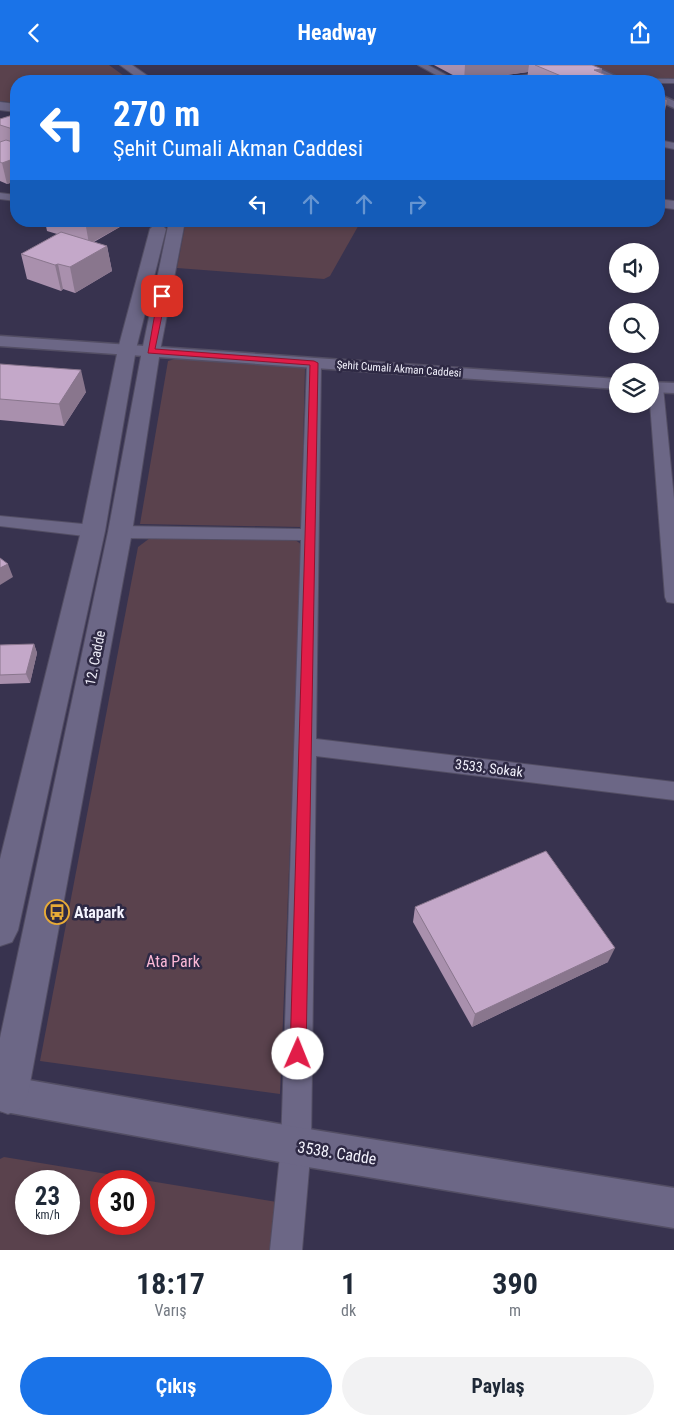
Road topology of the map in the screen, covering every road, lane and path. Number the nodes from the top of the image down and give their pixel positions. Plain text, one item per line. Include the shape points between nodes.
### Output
1 (124, 65) edge
2 (143, 65) edge
3 (422, 65) edge
4 (584, 67) edge
5 (561, 72) edge
6 (140, 75) edge
7 (158, 75) edge
8 (441, 75) edge
9 (539, 75) edge
10 (605, 75) edge
11 (159, 227) edge
12 (175, 227) edge
13 (0, 341) edge
14 (139, 350) junction
15 (314, 363) junction
16 (609, 384) edge
17 (659, 387) edge
18 (674, 388) edge
19 (656, 413) edge
20 (0, 521) edge
21 (106, 531) junction
22 (310, 535) junction
23 (674, 597) edge
24 (305, 746) junction
25 (674, 791) edge
26 (0, 930) edge
27 (4, 1093) edge
28 (296, 1146) junction
29 (674, 1208) edge
30 (286, 1250) edge

1 - 6 main road
2 - 7 main road
3 - 8 street
4 - 10 street
5 - 9 street
11 - 14 main road, 12. Cadde
12 - 14 main road, 12. Cadde
13 - 14 street, Şehit Cumali Akman Caddesi
14 - 15 street, Şehit Cumali Akman Caddesi
14 - 21 main road, 12. Cadde
15 - 16 street, Şehit Cumali Akman Caddesi
15 - 22 street
17 - 18 street
19 - 23 street
20 - 21 street
21 - 22 street
21 - 26 main road, 12. Cadde
21 - 27 main road, 12. Cadde
22 - 24 street
24 - 25 street, 3533. Sokak
24 - 28 street
27 - 28 street, 3538. Cadde
28 - 29 street, 3538. Cadde
28 - 30 street

